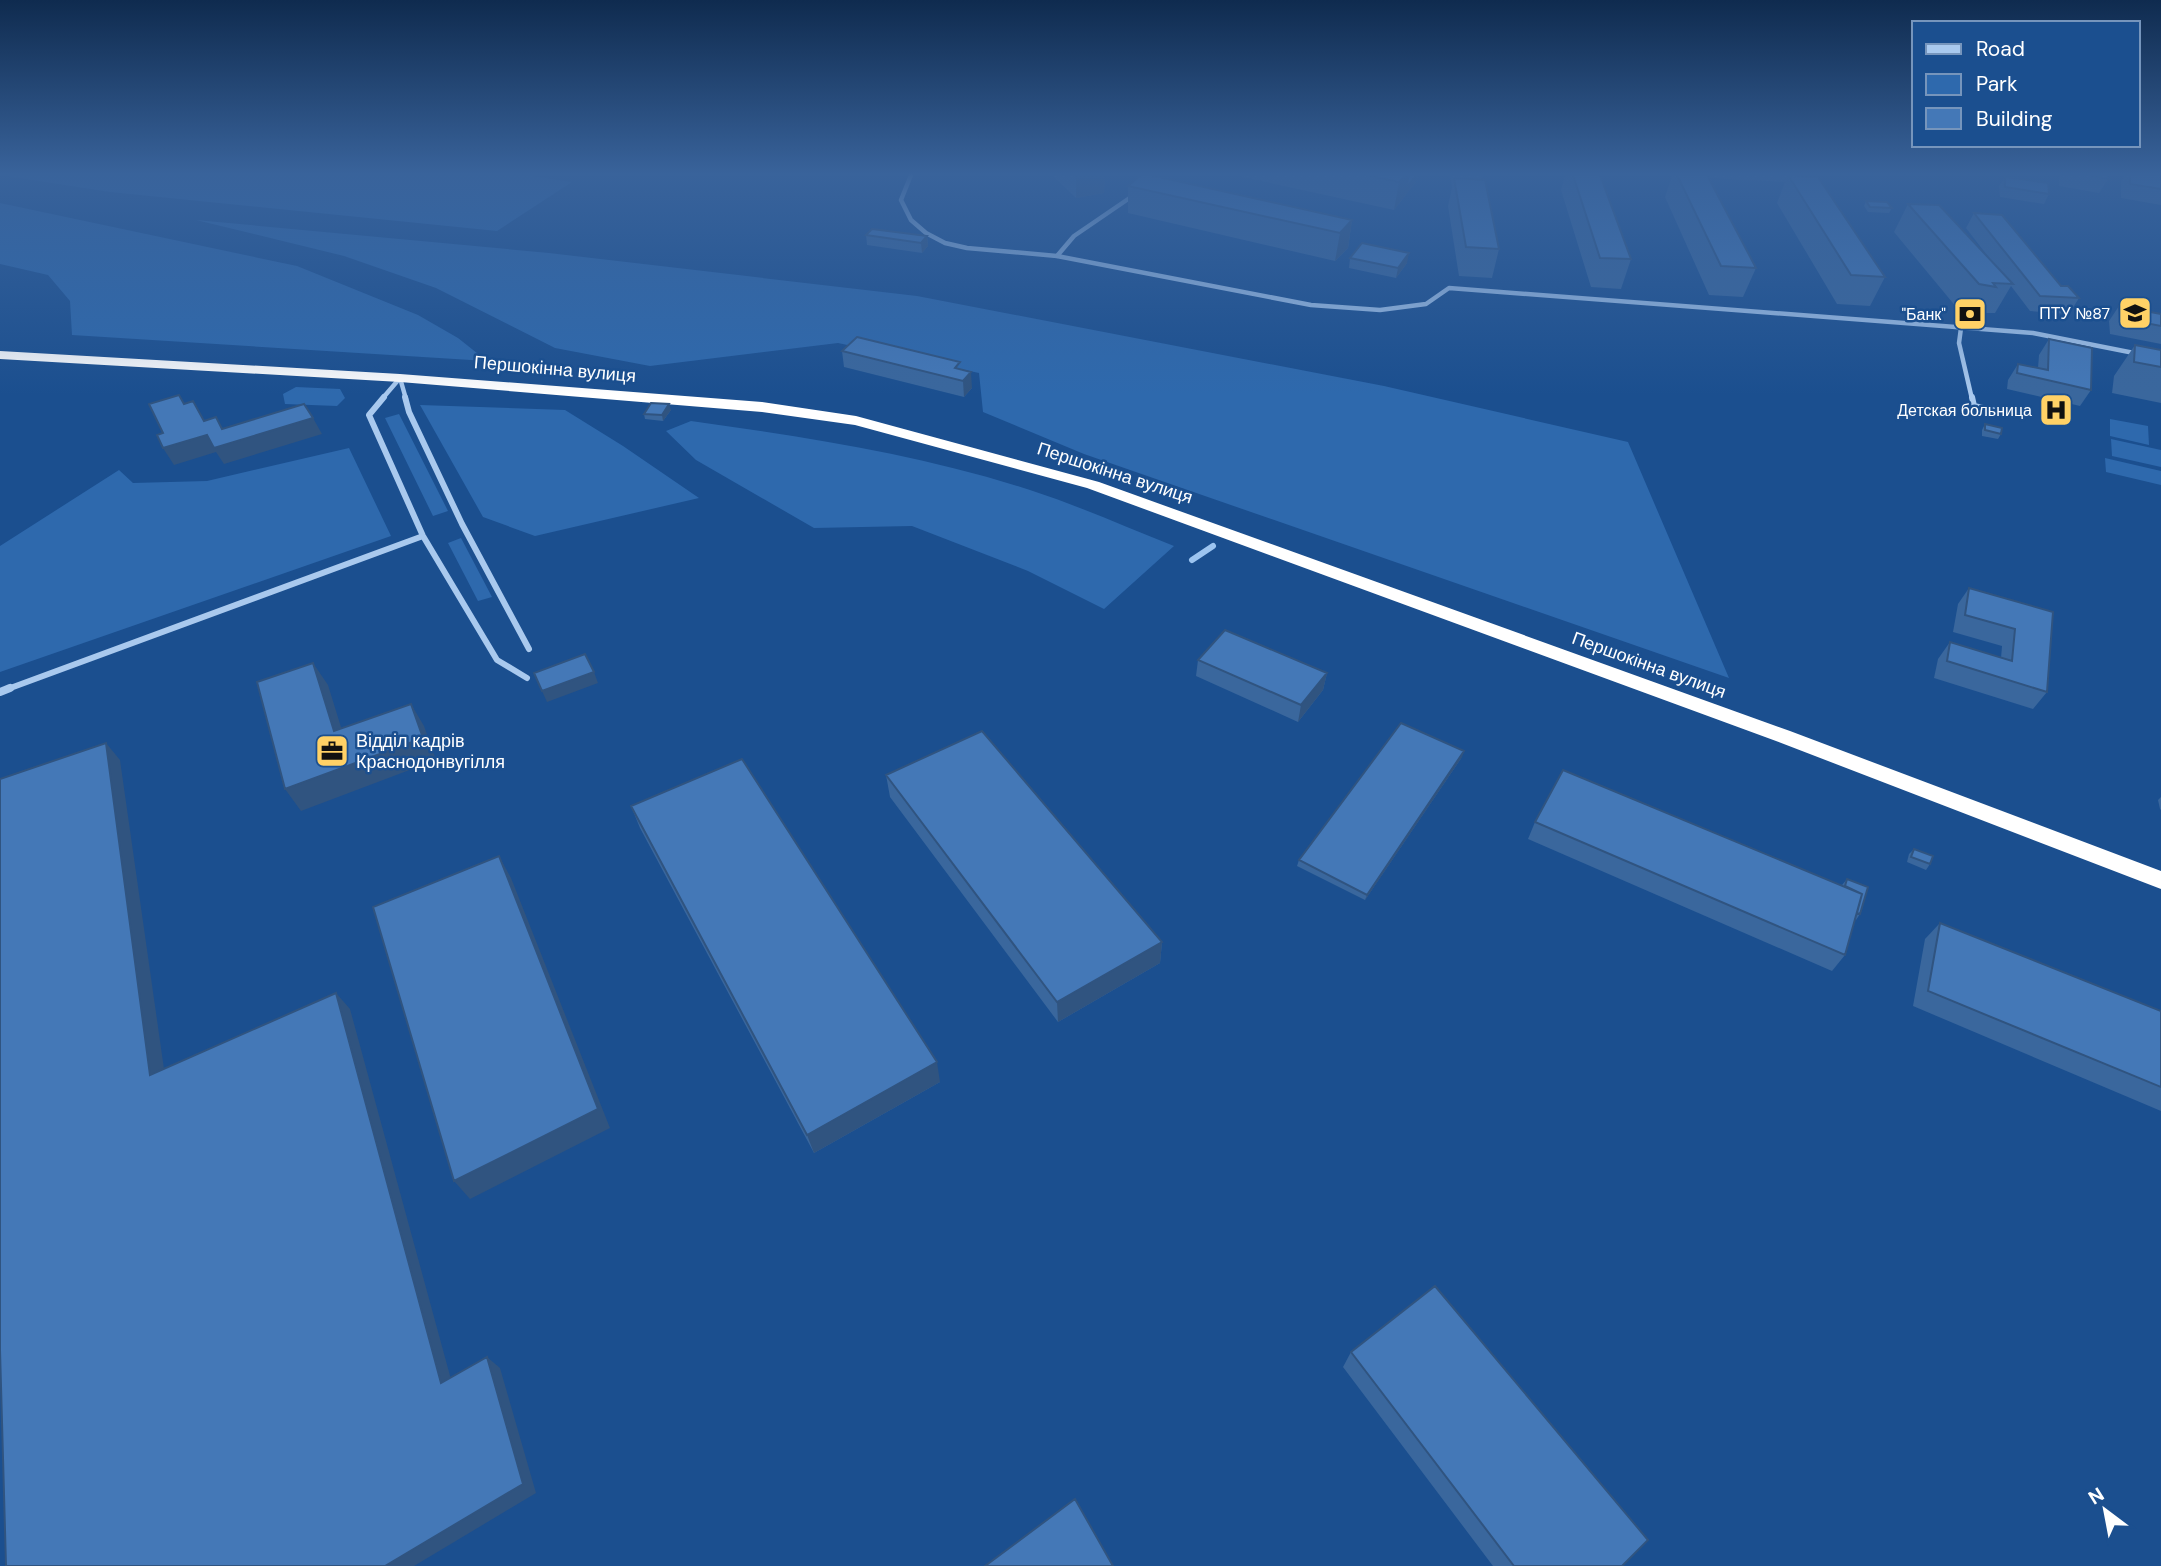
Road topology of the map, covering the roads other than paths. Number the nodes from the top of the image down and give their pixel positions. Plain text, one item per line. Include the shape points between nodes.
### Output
1 (961, 248) edge
2 (1064, 248) edge
3 (1057, 257) junction
4 (1961, 328) junction
5 (0, 355) edge
6 (2149, 356) edge
7 (400, 378) junction
8 (2009, 414) dead end
9 (424, 536) junction
10 (529, 649) dead end
11 (527, 678) dead end
12 (0, 692) edge
13 (2161, 880) edge

1 - 3 street
2 - 3 street
3 - 4 street via 1311,305 1380,310 1426,304 1448,288
4 - 6 street via 2033,333
4 - 8 street via 1959,343 1974,406
5 - 7 highway, Першокінна вулиця
7 - 9 street via 369,415
7 - 10 street via 409,412 444,486
7 - 13 highway, Першокінна вулиця via 790,411 856,421 1013,462 1093,485 1773,732
9 - 11 street via 497,660
9 - 12 street

